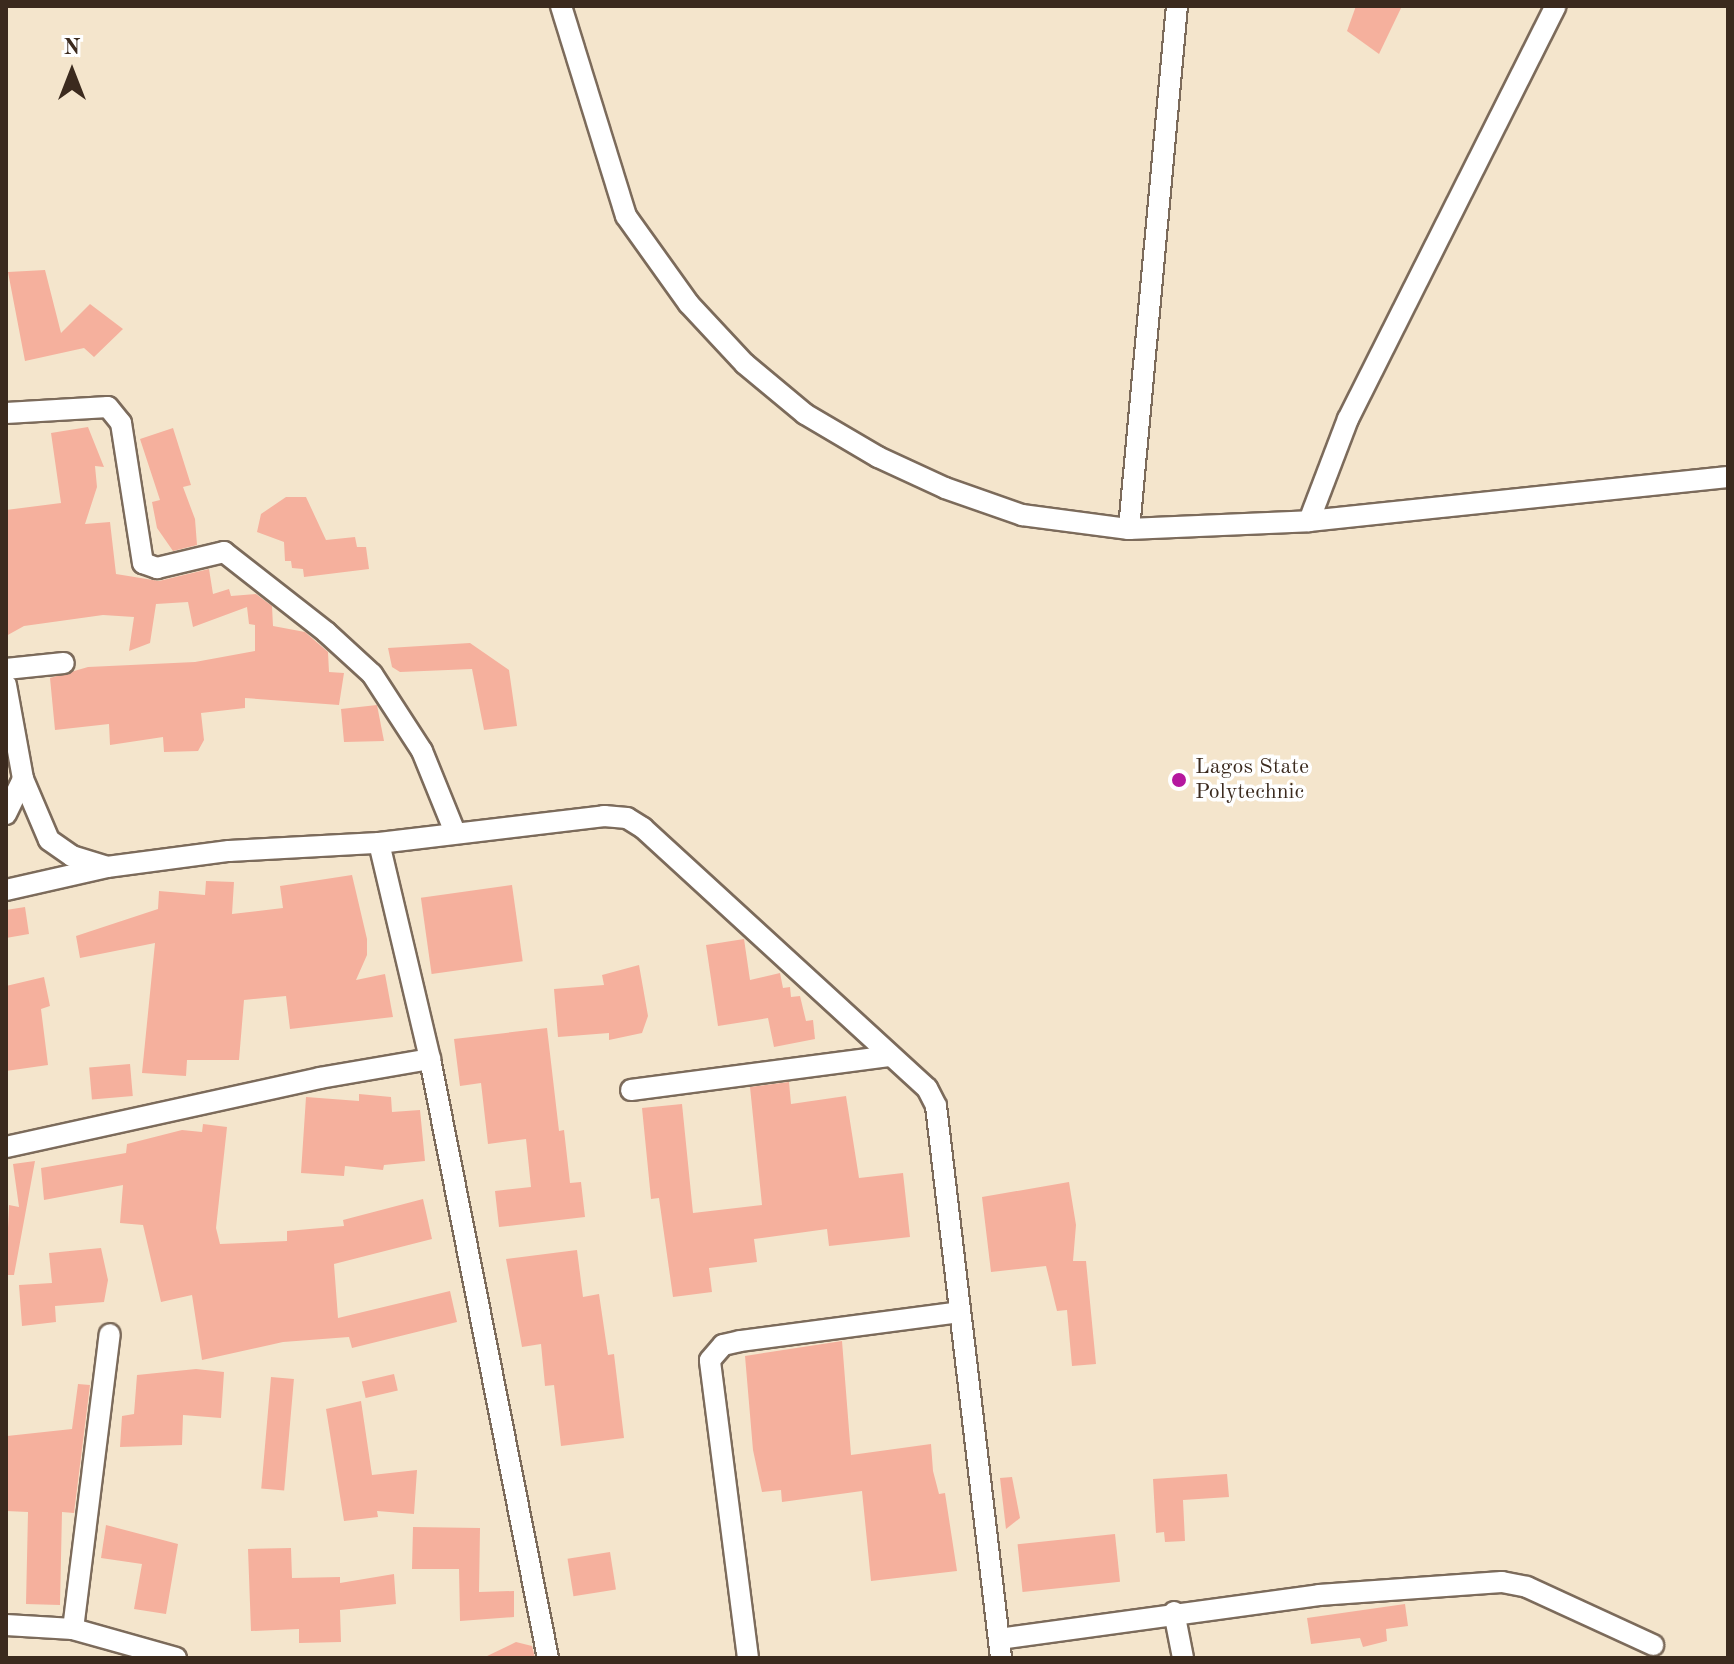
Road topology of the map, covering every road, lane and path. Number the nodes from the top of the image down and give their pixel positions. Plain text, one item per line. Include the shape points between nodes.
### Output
1 (561, 6) edge
2 (1177, 6) edge
3 (1556, 6) edge
4 (6, 413) edge
5 (1728, 477) edge
6 (1309, 521) junction
7 (1129, 529) junction
8 (64, 663) dead end
9 (6, 669) edge
10 (6, 685) edge
11 (23, 779) junction
12 (6, 814) edge
13 (454, 830) junction
14 (379, 843) junction
15 (107, 867) junction
16 (6, 890) edge
17 (889, 1056) junction
18 (430, 1059) junction
19 (631, 1090) dead end
20 (6, 1147) edge
21 (959, 1312) junction
22 (110, 1334) dead end
23 (1174, 1612) junction
24 (6, 1625) edge
25 (73, 1629) junction
26 (1653, 1645) dead end
27 (1000, 1648) edge
28 (176, 1658) edge
29 (548, 1658) edge
30 (748, 1658) edge
31 (1183, 1658) edge

1 - 7 street via 626,216 689,304 745,364 805,414 945,488 1022,515
2 - 7 street
3 - 6 street via 1348,419
4 - 13 street via 108,407 121,423 143,563 157,568 224,552 326,632 372,674 422,751
5 - 6 street
6 - 7 street
8 - 9 street
10 - 11 street
11 - 12 street
11 - 15 street via 49,840 72,856
13 - 14 street
13 - 17 street via 627,818
14 - 15 street via 229,851
14 - 18 street
15 - 16 street
17 - 19 street
17 - 21 street via 927,1088 936,1106
18 - 20 street
18 - 29 street
21 - 27 street
21 - 30 street via 740,1341 723,1345 710,1360
22 - 25 street
23 - 26 street via 1419,1585 1516,1583
23 - 27 street
23 - 31 street
24 - 25 street
25 - 28 street

